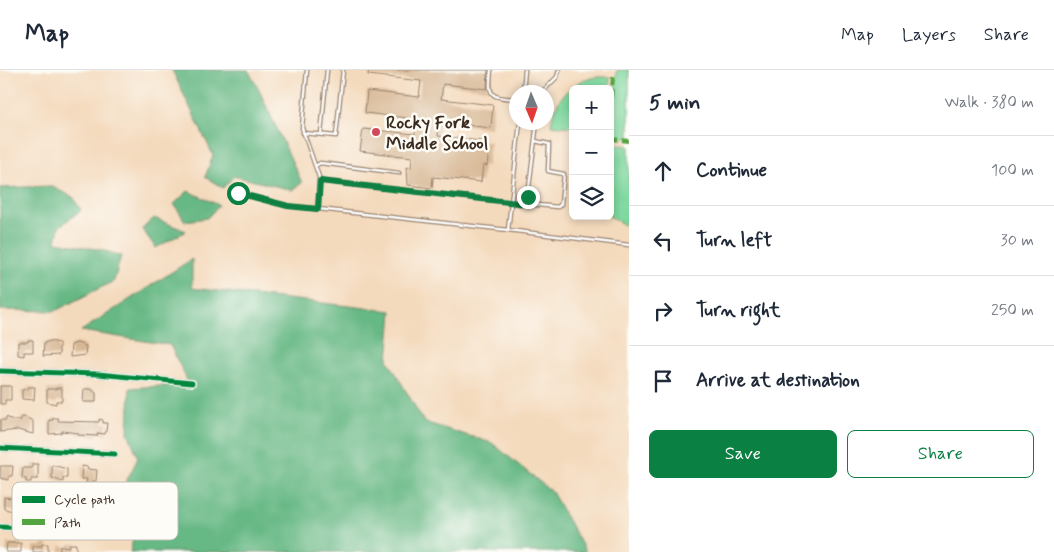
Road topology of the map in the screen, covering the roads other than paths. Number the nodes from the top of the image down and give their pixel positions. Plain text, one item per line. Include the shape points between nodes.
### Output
1 (307, 70) edge
2 (327, 70) edge
3 (343, 70) edge
4 (491, 70) edge
5 (525, 70) edge
6 (559, 70) edge
7 (524, 85) edge
8 (549, 85) edge
9 (509, 99) edge
10 (519, 130) edge
11 (536, 130) edge
12 (303, 133) junction
13 (321, 134) junction
14 (535, 141) junction
15 (317, 165) junction
16 (399, 172) dead end
17 (320, 181) junction
18 (238, 193) dead end
19 (510, 202) junction
20 (527, 204) junction
21 (318, 209) junction
22 (508, 230) junction
23 (629, 245) edge
24 (0, 370) edge
25 (192, 383) dead end
26 (0, 448) edge
27 (116, 454) dead end

1 - 12 lane
2 - 13 lane
3 - 13 lane via 336,136
4 - 9 lane via 491,94
5 - 7 lane
6 - 8 lane
10 - 19 lane
11 - 14 lane
12 - 13 lane
12 - 15 lane
14 - 20 lane
14 - 20 lane via 549,144 548,170 564,174 562,204 558,207
15 - 16 lane
15 - 17 lane
17 - 19 lane
17 - 21 lane
18 - 21 lane via 288,206
19 - 20 lane
19 - 22 lane
21 - 22 lane
22 - 23 lane
24 - 25 street via 98,374
26 - 27 street

